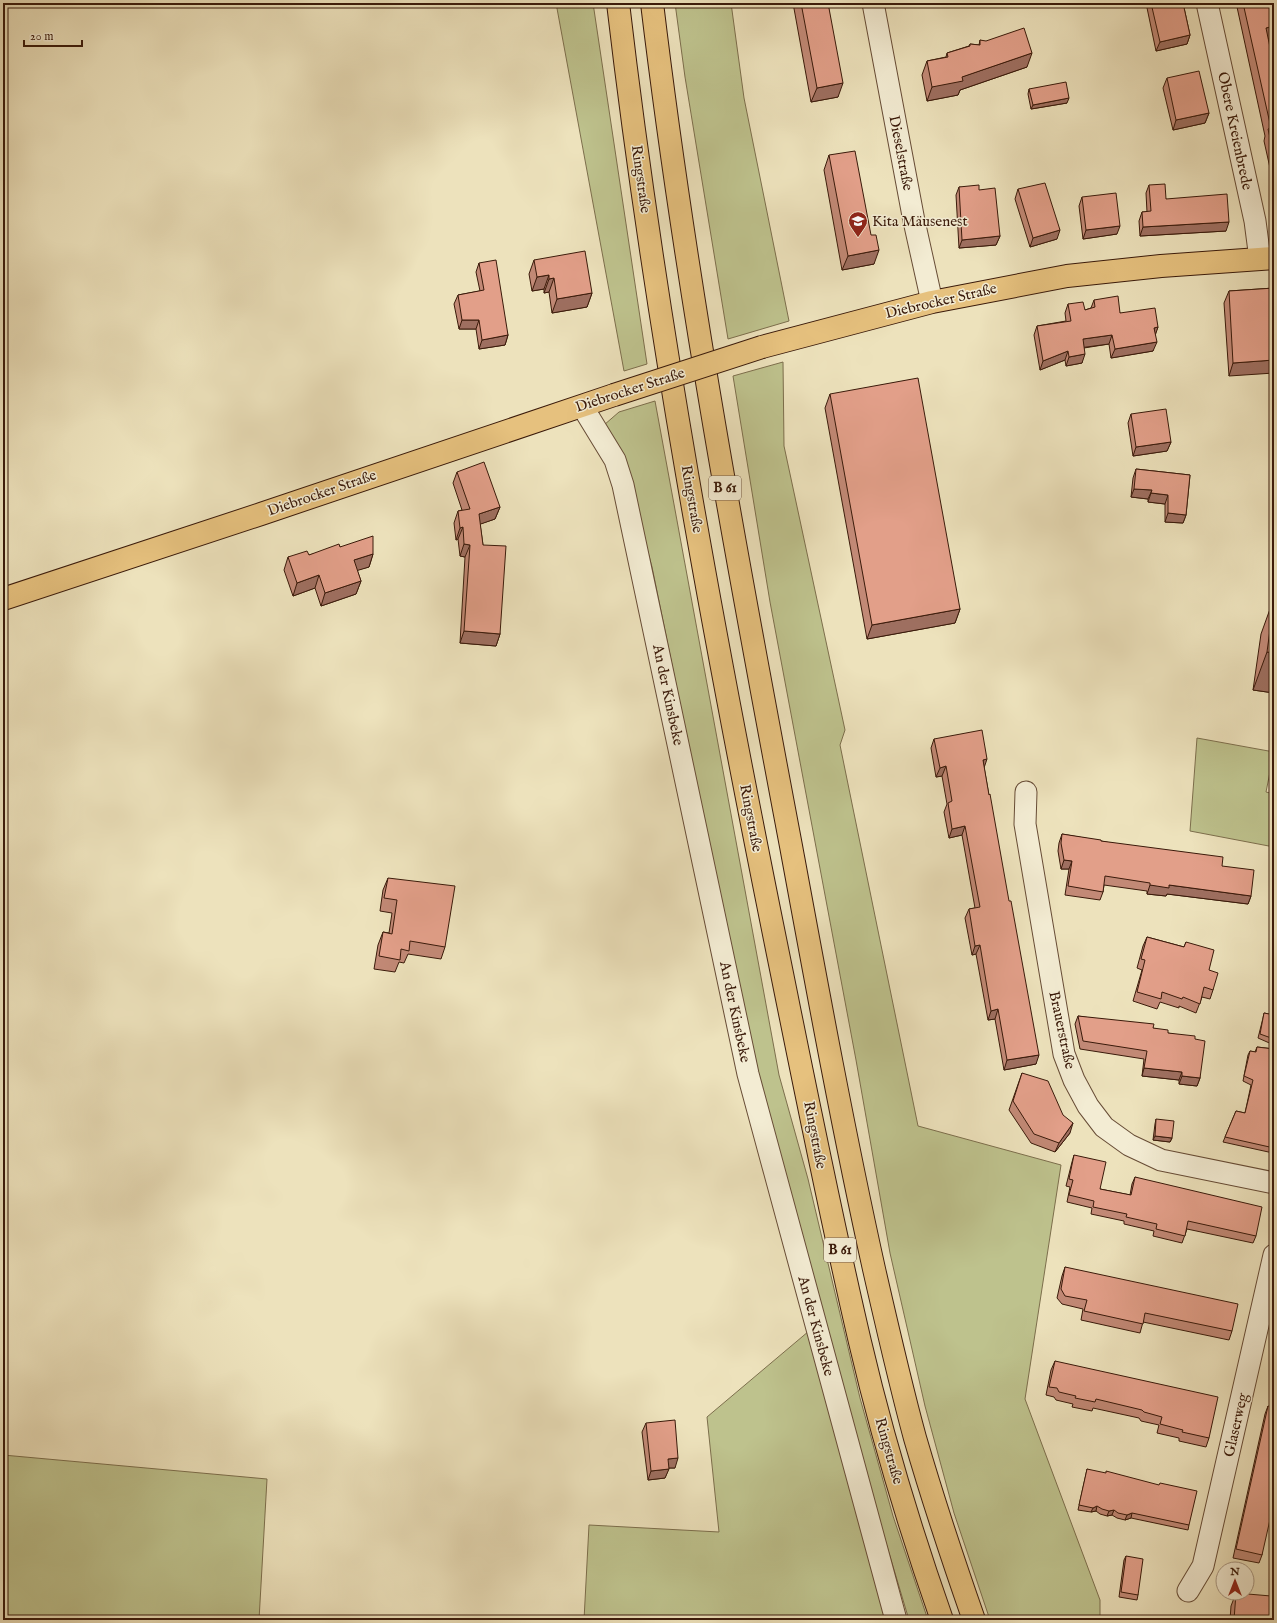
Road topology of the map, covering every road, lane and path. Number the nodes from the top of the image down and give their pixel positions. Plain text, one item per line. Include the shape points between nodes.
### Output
1 (618, 3) edge
2 (652, 3) edge
3 (873, 3) edge
4 (1207, 3) edge
5 (1267, 259) edge
6 (932, 302) junction
7 (582, 406) junction
8 (3, 599) edge
9 (1026, 792) dead end
10 (1274, 1183) edge
11 (1274, 1255) edge
12 (1188, 1591) dead end
13 (896, 1620) edge
14 (942, 1620) edge
15 (974, 1620) edge

1 - 14 main road, Ringstraße / B 61 via 627,84 664,333 696,518 764,882 824,1182 860,1344 886,1445
2 - 15 main road, Ringstraße / B 61 via 692,292 721,466 856,1188 915,1436 944,1535
3 - 6 street, Dieselstraße
4 - 5 street, Obere Kreienbrede via 1255,220
5 - 6 main road, Diebrocker Straße via 1161,266 1067,276
6 - 7 main road, Diebrocker Straße, bridge via 762,347
7 - 8 main road, Diebrocker Straße
7 - 13 street, An der Kinsbeke via 615,460 623,485 748,1074
9 - 10 street, Brauerstraße via 1025,824 1064,1054 1088,1106 1104,1127 1129,1145 1161,1160
11 - 12 street, Glaserweg via 1203,1566

